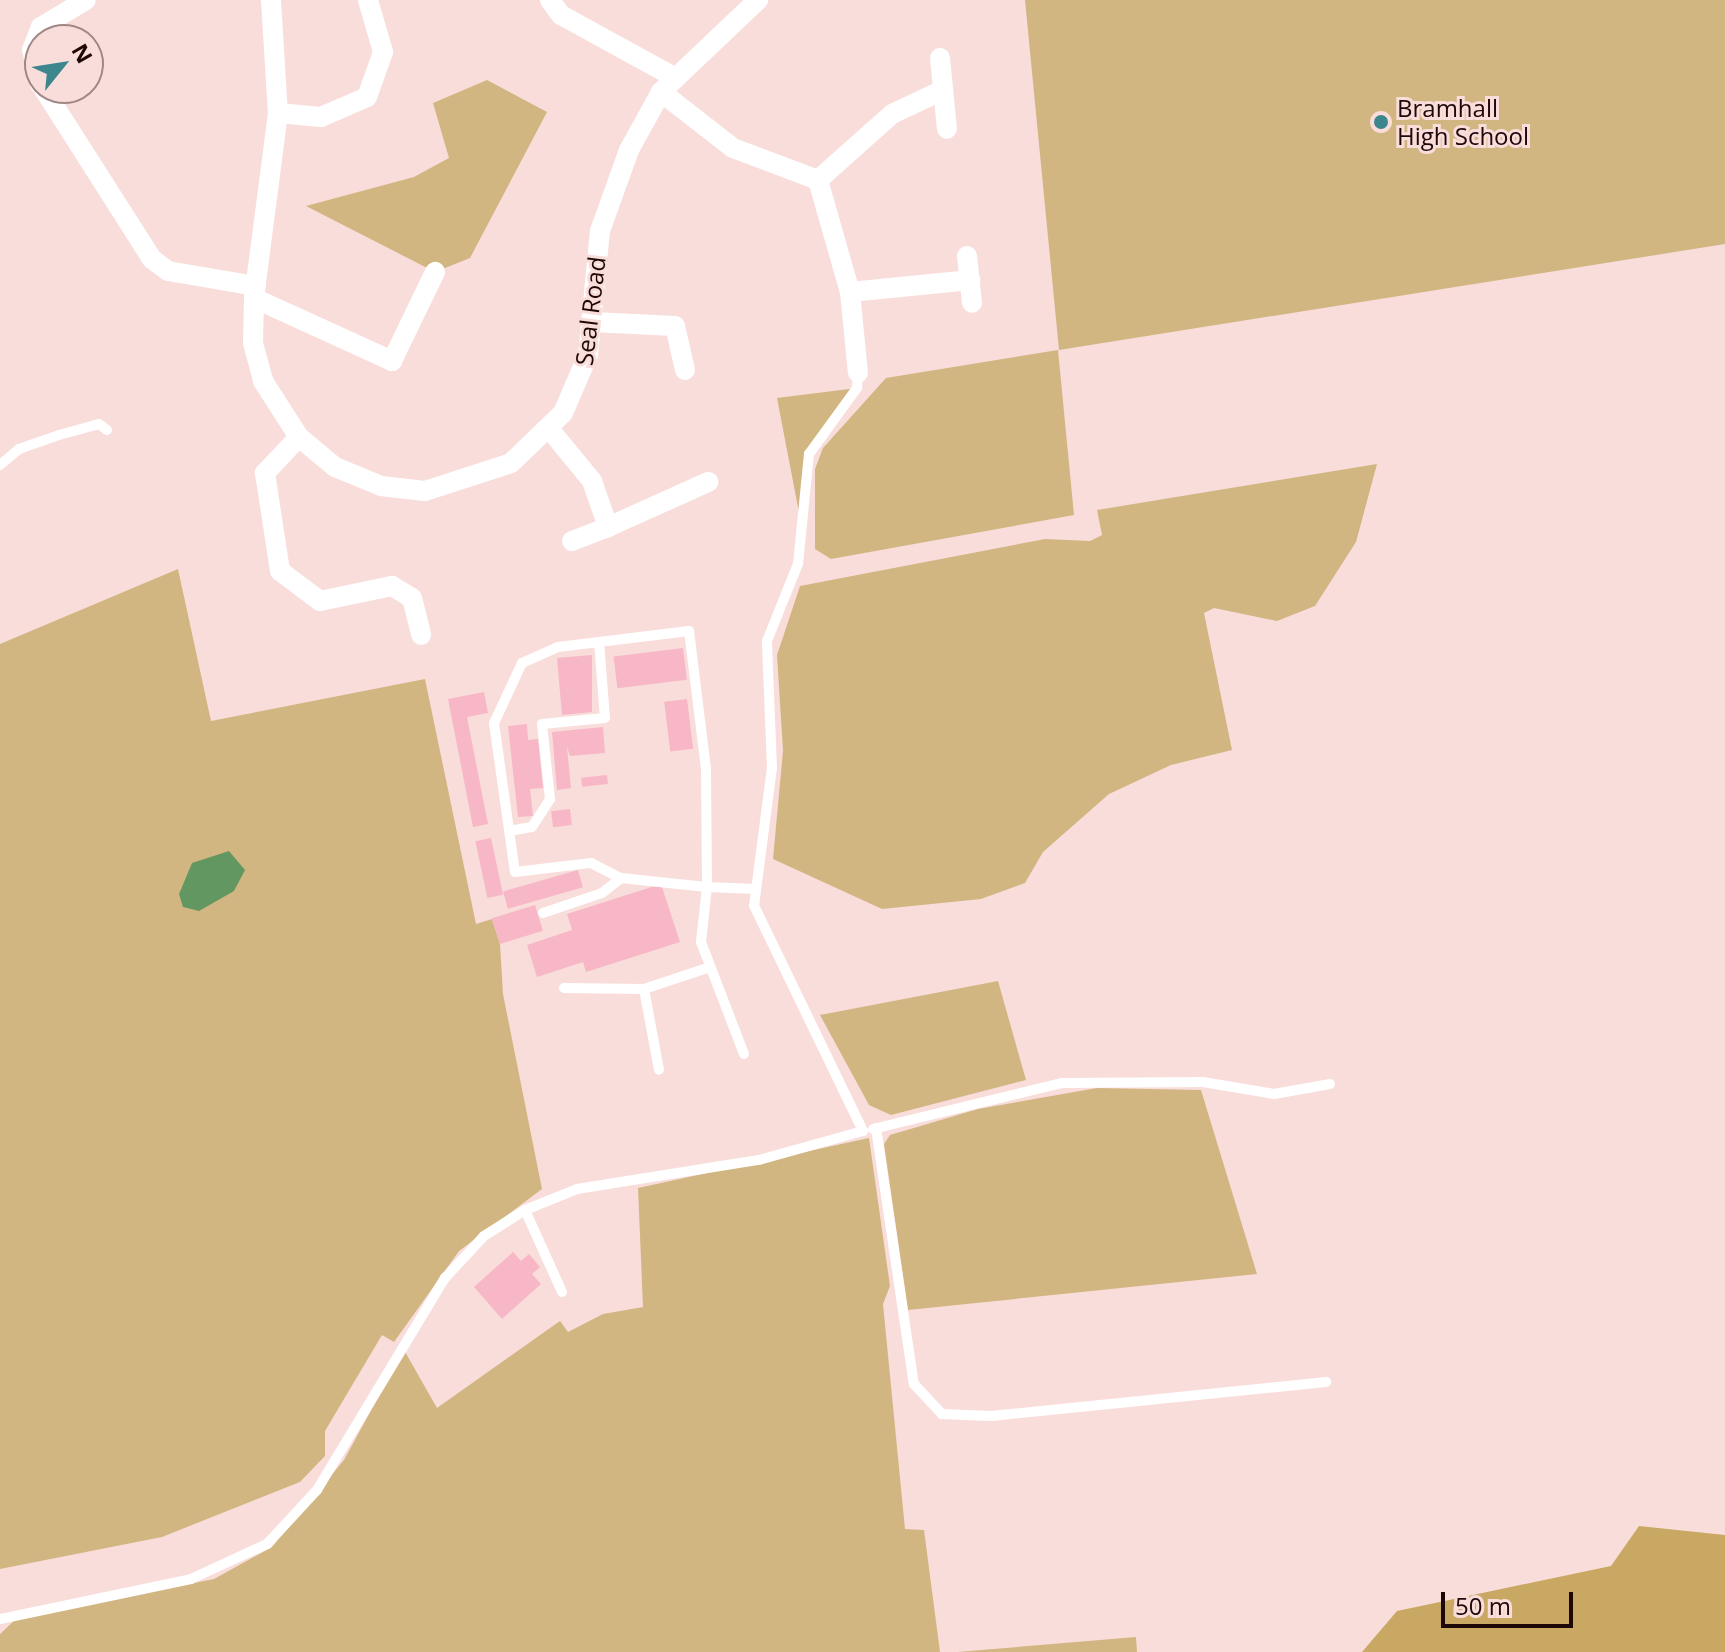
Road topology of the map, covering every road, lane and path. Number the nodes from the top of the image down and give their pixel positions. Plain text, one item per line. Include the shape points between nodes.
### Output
1 (86, 0) edge
2 (271, 0) edge
3 (368, 0) edge
4 (550, 0) edge
5 (758, 0) edge
6 (46, 24) edge
7 (940, 58) dead end
8 (669, 85) junction
9 (943, 90) junction
10 (53, 104) edge
11 (278, 113) junction
12 (947, 129) dead end
13 (818, 180) junction
14 (967, 256) dead end
15 (435, 272) dead end
16 (970, 280) junction
17 (255, 292) junction
18 (850, 292) junction
19 (972, 303) dead end
20 (592, 322) junction
21 (685, 370) dead end
22 (858, 373) joint
23 (107, 430) dead end
24 (551, 431) junction
25 (299, 437) junction
26 (0, 465) edge
27 (708, 482) dead end
28 (608, 527) junction
29 (572, 541) dead end
30 (421, 635) dead end
31 (599, 642) junction
32 (509, 831) junction
33 (621, 878) junction
34 (707, 887) junction
35 (754, 889) junction
36 (543, 913) dead end
37 (707, 968) junction
38 (564, 988) dead end
39 (644, 989) junction
40 (744, 1054) dead end
41 (659, 1070) dead end
42 (1330, 1084) dead end
43 (876, 1128) junction
44 (863, 1131) junction
45 (525, 1210) junction
46 (562, 1292) dead end
47 (1326, 1382) dead end
48 (0, 1619) edge

1 - 6 street
2 - 11 street, Seal Road
3 - 11 street via 383,52 367,97 321,117
4 - 8 street via 561,15
5 - 8 street, Seal Road
7 - 9 street
8 - 13 street via 733,148
8 - 20 street, Seal Road via 614,183 600,231
9 - 12 street
9 - 13 street via 892,114
10 - 17 street via 152,259 168,271
11 - 17 street, Seal Road
13 - 18 street
14 - 16 street
15 - 17 street via 392,361
16 - 18 street
16 - 19 street
17 - 25 street, Seal Road via 253,343 263,381
18 - 22 street
20 - 21 street via 675,326
20 - 24 street, Seal Road via 579,389
22 - 35 lane via 857,388 809,454 798,564 767,641 772,768
23 - 26 lane via 99,424 59,435 19,449
24 - 25 street, Seal Road via 511,463 425,491 354,476
24 - 28 street via 592,481
25 - 30 street via 265,473 280,571 320,601 392,586 412,598
27 - 28 street
28 - 29 street
31 - 32 lane via 540,653 514,673 494,723
31 - 32 lane via 605,718 542,724 550,799 532,827
31 - 34 lane via 689,631 706,769
32 - 33 lane via 515,872 569,862
33 - 34 lane
33 - 36 lane via 602,893
34 - 35 lane
34 - 37 lane via 700,912
35 - 44 lane via 757,923 824,1039
37 - 39 lane
37 - 40 lane
38 - 39 lane
39 - 41 lane
42 - 43 lane via 1274,1094 1203,1082 1062,1083
43 - 44 lane
43 - 47 lane via 914,1384 942,1414 991,1416
44 - 45 lane via 759,1160 577,1189
45 - 46 lane
45 - 48 lane via 484,1236 438,1287 317,1490 267,1544 191,1579

